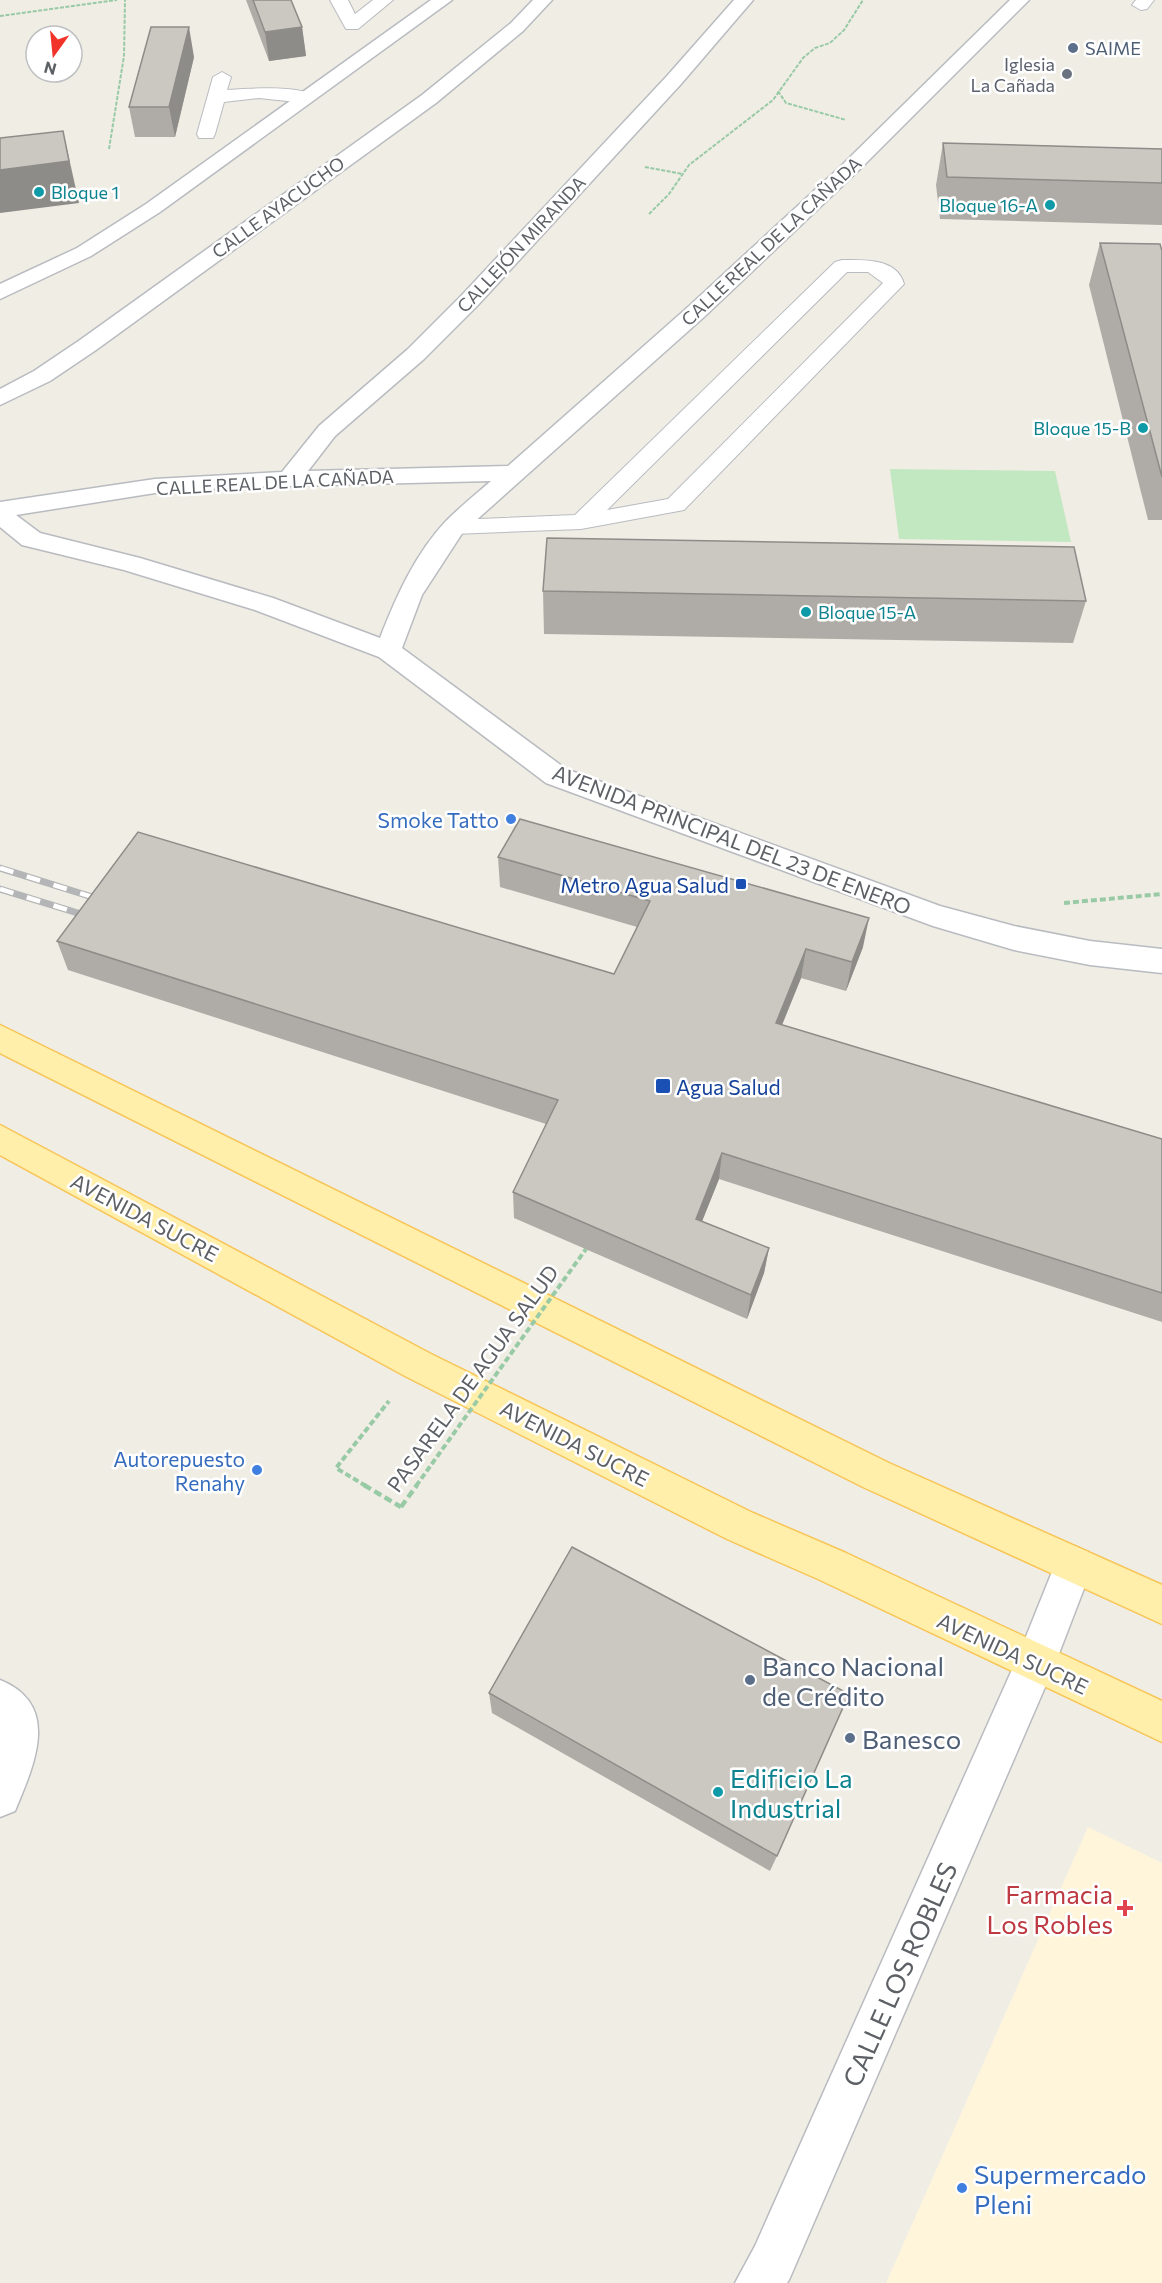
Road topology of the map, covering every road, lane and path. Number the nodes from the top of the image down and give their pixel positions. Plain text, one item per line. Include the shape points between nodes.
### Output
1 (117, 0) edge
2 (125, 0) edge
3 (339, 0) edge
4 (384, 0) edge
5 (443, 0) edge
6 (543, 0) edge
7 (744, 0) edge
8 (863, 0) edge
9 (1020, 0) edge
10 (0, 16) edge
11 (222, 76) dead end
12 (778, 91) junction
13 (216, 97) junction
14 (306, 98) junction
15 (887, 132) junction
16 (206, 134) dead end
17 (109, 149) dead end
18 (649, 214) dead end
19 (2, 292) edge
20 (0, 398) edge
21 (515, 473) junction
22 (289, 479) junction
23 (0, 510) edge
24 (0, 515) edge
25 (581, 522) junction
26 (454, 527) junction
27 (388, 651) junction
28 (1162, 961) edge
29 (0, 1038) edge
30 (0, 1139) edge
31 (586, 1249) edge
32 (418, 1365) junction
33 (1074, 1565) junction
34 (1162, 1605) edge
35 (1035, 1664) junction
36 (0, 1700) edge
37 (1162, 1722) edge
38 (0, 1796) edge
39 (759, 2283) edge

1 - 10 path
2 - 17 path via 124,56
3 - 4 lane via 352,25
5 - 14 street
6 - 20 street, CALLE AYACUCHO via 517,27 429,99 88,345
7 - 22 street, CALLEJÓN MIRANDA via 470,300 416,354 327,431
8 - 12 path via 843,30 830,43 803,57
9 - 15 street, CALLE REAL DE LA CAÑADA
11 - 13 lane
12 - 15 path via 786,103
12 - 18 path via 773,100 689,165
13 - 14 lane via 259,93
13 - 16 lane
14 - 19 street via 153,208 84,252
15 - 21 street, CALLE REAL DE LA CAÑADA via 696,312
21 - 22 street, CALLE REAL DE LA CAÑADA
21 - 26 street, CALLE REAL DE LA CAÑADA
22 - 23 street, CALLE REAL DE LA CAÑADA via 155,486
24 - 27 street, AVENIDA PRINCIPAL DEL 23 DE ENERO via 31,539 264,604
25 - 25 lane via 842,266 872,266 892,277 894,284 675,505
25 - 26 lane
26 - 27 street, CALLE REAL DE LA CAÑADA via 409,595
27 - 28 street, AVENIDA PRINCIPAL DEL 23 DE ENERO via 556,776 933,915 1014,938 1090,953
29 - 33 main road via 876,1475
30 - 32 main road, AVENIDA SUCRE
31 - 32 path, PASARELA DE AGUA SALUD, bridge via 400,1508 336,1468
32 - 35 main road, AVENIDA SUCRE via 740,1526
33 - 34 main road
33 - 35 street, CALLE LOS ROBLES
35 - 37 main road, AVENIDA SUCRE
35 - 39 street, CALLE LOS ROBLES via 772,2263
36 - 38 street via 15,1713 18,1748

